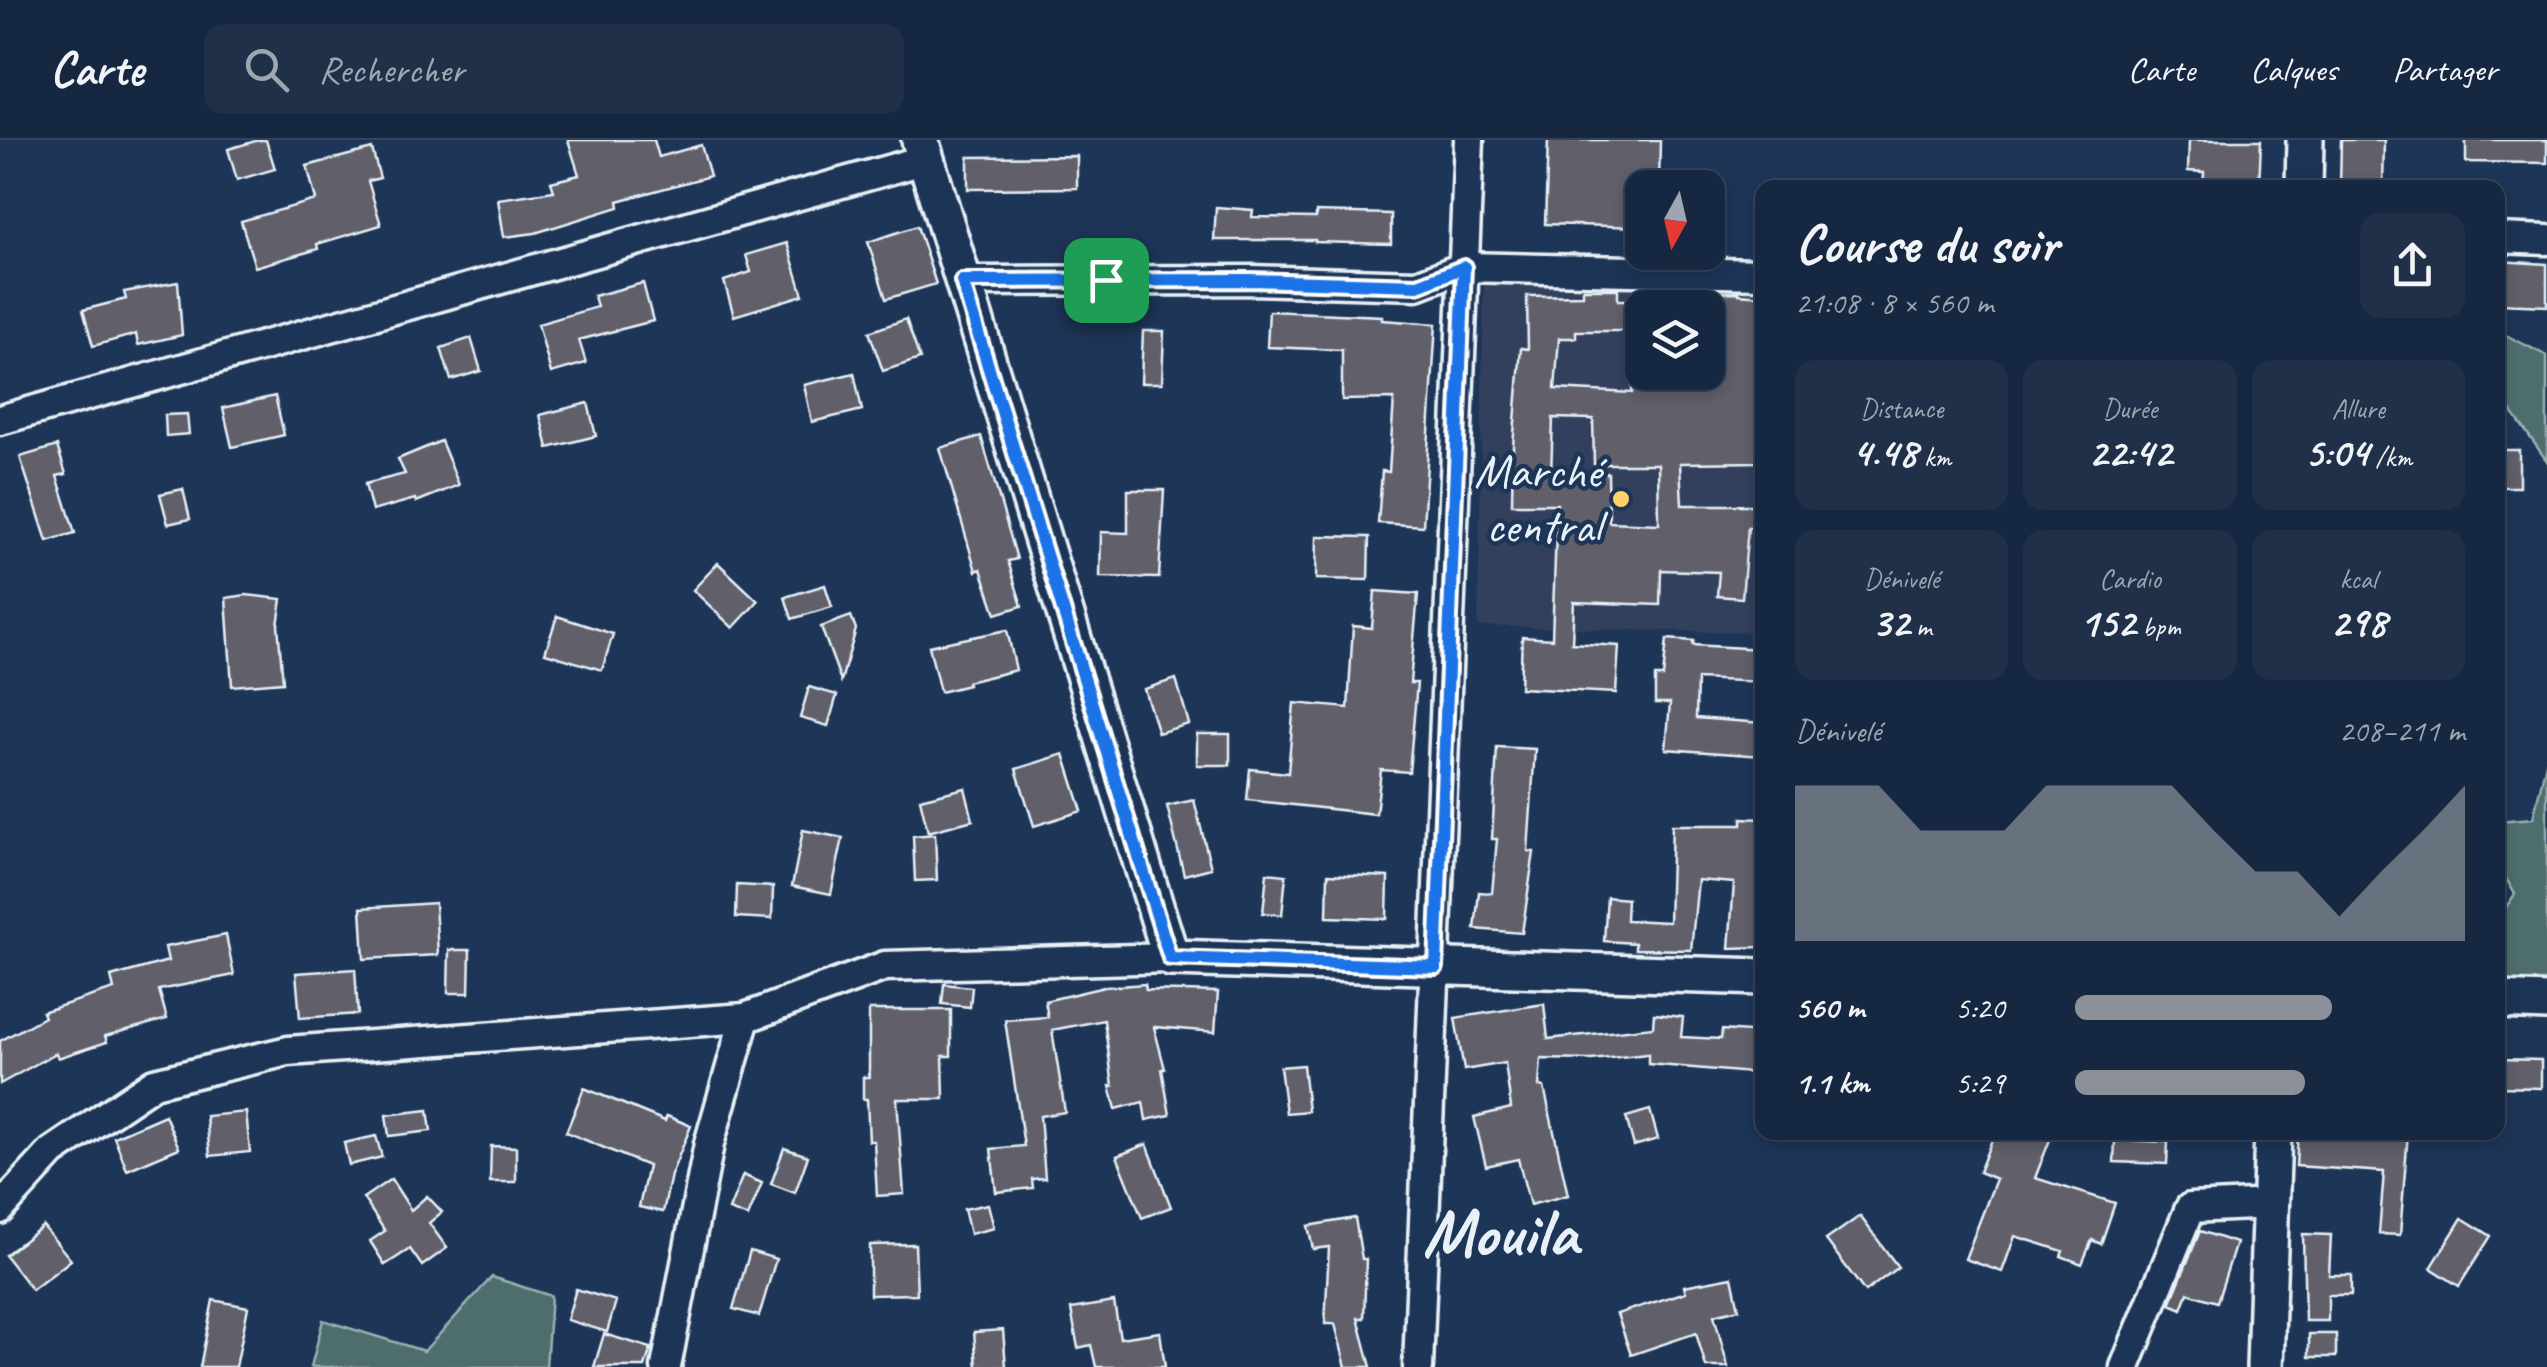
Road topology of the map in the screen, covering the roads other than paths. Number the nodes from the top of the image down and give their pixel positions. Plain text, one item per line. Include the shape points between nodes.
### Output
1 (1469, 140) edge
2 (2305, 140) edge
3 (924, 149) edge
4 (2304, 180) edge
5 (2505, 238) edge
6 (2547, 240) edge
7 (1464, 267) junction
8 (1755, 274) edge
9 (962, 281) junction
10 (0, 420) edge
11 (1170, 958) junction
12 (1436, 967) junction
13 (1755, 977) edge
14 (2505, 1000) edge
15 (2547, 1002) edge
16 (745, 1018) junction
17 (2273, 1140) edge
18 (2272, 1204) junction
19 (0, 1209) edge
20 (666, 1367) edge
21 (1418, 1367) edge
22 (2125, 1367) edge
23 (2265, 1367) edge

1 - 7 street
2 - 4 street
3 - 9 street
3 - 10 street
5 - 6 street
7 - 8 street
7 - 9 street via 1418,285
7 - 12 street
9 - 11 street
11 - 12 street
11 - 16 street via 885,966
12 - 13 street
12 - 21 street
14 - 15 street
16 - 19 street via 288,1051 154,1082 52,1152
16 - 20 street via 709,1144
17 - 18 street
18 - 22 street via 2190,1208
18 - 23 street

